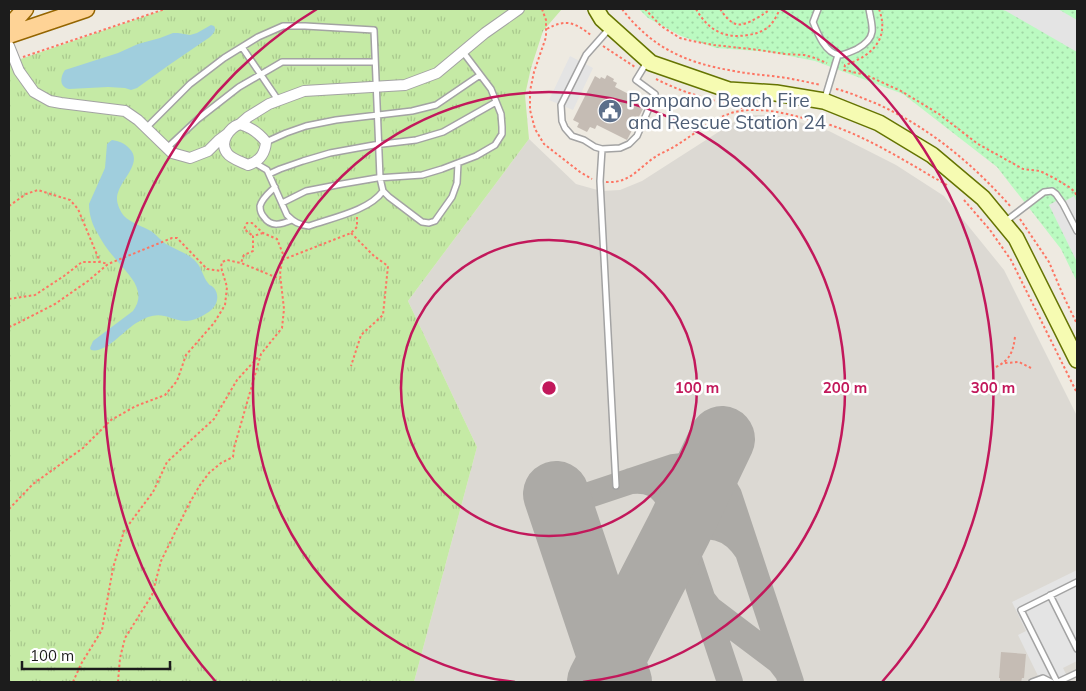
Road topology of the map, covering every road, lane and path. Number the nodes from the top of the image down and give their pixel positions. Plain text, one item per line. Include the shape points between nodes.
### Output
1 (25, 9) edge
2 (86, 9) edge
3 (165, 9) edge
4 (519, 9) edge
5 (542, 9) edge
6 (596, 9) edge
7 (622, 9) edge
8 (645, 9) edge
9 (696, 9) edge
10 (720, 9) edge
11 (770, 9) edge
12 (780, 9) edge
13 (818, 9) edge
14 (869, 9) edge
15 (880, 9) edge
16 (9, 27) edge
17 (611, 27) junction
18 (9, 35) edge
19 (9, 46) edge
20 (242, 47) junction
21 (462, 52) junction
22 (838, 55) junction
23 (15, 60) junction
24 (648, 60) junction
25 (375, 62) junction
26 (834, 66) junction
27 (261, 74) junction
28 (480, 75) junction
29 (376, 87) junction
30 (826, 94) junction
31 (278, 101) junction
32 (496, 102) junction
33 (377, 114) junction
34 (240, 124) junction
35 (146, 128) junction
36 (227, 134) junction
37 (266, 142) junction
38 (379, 145) junction
39 (167, 148) junction
40 (602, 149) junction
41 (208, 151) junction
42 (226, 153) junction
43 (254, 162) junction
44 (458, 163) junction
45 (269, 174) junction
46 (380, 178) junction
47 (600, 181) junction
48 (275, 187) junction
49 (951, 187) dead end
50 (383, 191) junction
51 (961, 197) dead end
52 (1077, 197) edge
53 (282, 203) junction
54 (9, 206) edge
55 (358, 209) junction
56 (1016, 213) junction
57 (292, 220) junction
58 (1003, 222) junction
59 (1077, 231) edge
60 (263, 233) junction
61 (351, 233) junction
62 (253, 236) junction
63 (282, 260) junction
64 (100, 262) junction
65 (241, 263) junction
66 (108, 264) junction
67 (222, 271) junction
68 (281, 280) junction
69 (9, 299) edge
70 (1077, 324) edge
71 (9, 326) edge
72 (1015, 336) dead end
73 (260, 354) junction
74 (1077, 360) edge
75 (1003, 363) junction
76 (351, 366) dead end
77 (996, 367) dead end
78 (1031, 368) dead end
79 (1077, 393) edge
80 (616, 486) dead end
81 (9, 509) edge
82 (1077, 582) edge
83 (1050, 595) junction
84 (1077, 649) edge
85 (1077, 673) edge
86 (73, 682) edge
87 (118, 682) edge
88 (1032, 682) edge
89 (1051, 682) edge
90 (1058, 682) edge

1 - 16 main road
2 - 18 main road
3 - 23 path
4 - 21 street
5 - 47 path via 546,37 530,91 535,129 544,144 580,172
6 - 17 street
7 - 30 path via 654,41 684,58 735,72 792,79
8 - 26 path via 661,26 680,38 714,46 804,55
9 - 12 path via 717,32 740,36 768,28
10 - 11 path via 728,20 742,25
13 - 22 lane via 813,22 818,35
14 - 22 lane via 870,39 855,50
15 - 52 path via 881,39 864,56 844,65 844,70 866,75 900,91 939,114 978,144 1023,169 1040,171 1054,178 1070,187
17 - 24 street
17 - 40 lane via 586,55 561,105 562,121 572,136
19 - 23 street
20 - 25 lane via 283,26 374,30
20 - 27 lane
20 - 35 lane via 190,84
21 - 28 lane
21 - 29 street via 438,73 405,85
22 - 26 lane
23 - 35 street via 34,92 50,101 125,111
24 - 30 street via 729,90
24 - 40 lane via 636,80 655,94 636,136 620,148
25 - 27 lane via 282,62
25 - 29 lane
26 - 30 lane
27 - 31 lane
27 - 39 lane via 198,119
28 - 32 lane
28 - 33 lane via 436,106
29 - 31 street via 304,91
29 - 33 lane
30 - 56 path via 845,91 930,133 980,174
30 - 58 street via 932,155 983,198
31 - 34 street via 268,104
32 - 38 lane via 443,132
32 - 44 lane via 501,114 502,134 495,145
33 - 37 lane via 306,126
33 - 38 lane
34 - 36 street
34 - 37 street
35 - 39 street
36 - 41 street
36 - 42 street
37 - 43 street via 263,154
38 - 45 lane via 330,153
38 - 46 lane
39 - 41 street via 172,153 190,158
40 - 47 lane
41 - 42 street
42 - 43 street via 248,164
43 - 45 lane
44 - 46 lane via 422,175
44 - 50 lane via 452,197 435,221 422,222
45 - 48 lane
46 - 50 lane
46 - 53 lane via 306,191
47 - 49 path via 623,180 717,119 748,110 792,114 834,126 859,136
47 - 80 lane
48 - 53 lane
48 - 57 lane via 260,206 264,219 275,225
50 - 55 lane
51 - 79 path via 1011,260
53 - 57 lane
54 - 64 path via 38,190 70,200 78,209
55 - 57 lane via 308,226
55 - 61 path via 357,227
56 - 58 lane
56 - 59 lane via 1044,192 1052,191
56 - 70 path via 1046,257
58 - 74 street via 1016,238
60 - 62 path
60 - 62 path via 252,223 247,223 244,229
60 - 63 path via 277,240
61 - 63 path
61 - 76 path via 388,266 383,315 361,336
62 - 65 path via 253,251 244,255
63 - 68 path
64 - 66 path
64 - 69 path via 82,262 35,294
65 - 67 path via 222,262
65 - 68 path
66 - 67 path via 177,238 207,269
66 - 71 path via 56,304
67 - 81 path via 226,287 225,305 186,355 177,381 165,396 110,420 83,448 33,484
68 - 73 path via 282,328
72 - 75 path via 1012,351
73 - 86 path via 237,380 214,419 167,462 153,492 124,531 113,568 102,630
73 - 87 path via 233,457 209,473 189,504 160,561 152,595 126,638
75 - 77 path
75 - 78 path via 1019,362
82 - 83 lane
83 - 84 lane
83 - 90 lane via 1021,610
85 - 90 lane
88 - 89 lane via 1043,678

